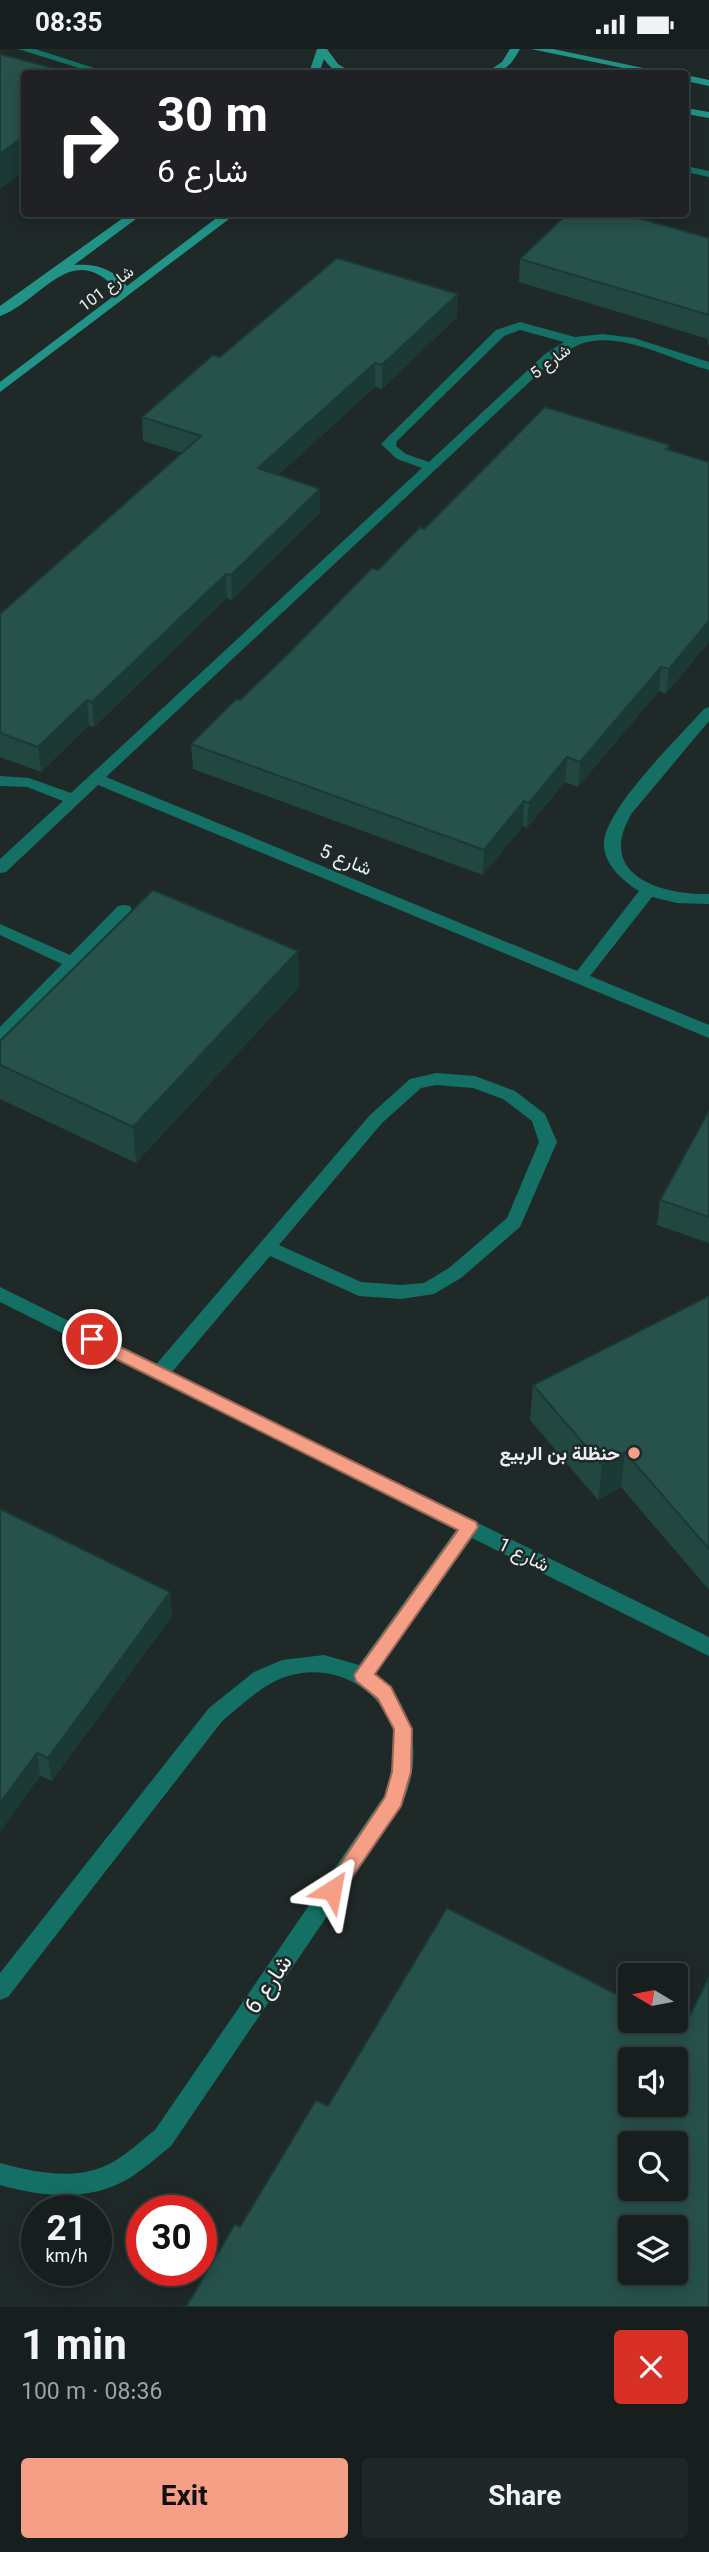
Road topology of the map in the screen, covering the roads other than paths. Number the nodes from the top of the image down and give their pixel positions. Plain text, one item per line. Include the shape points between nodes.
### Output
1 (23, 49) edge
2 (322, 49) edge
3 (515, 49) edge
4 (536, 49) edge
5 (95, 70) edge
6 (315, 70) edge
7 (342, 70) edge
8 (496, 70) edge
9 (646, 70) edge
10 (689, 79) edge
11 (709, 82) edge
12 (689, 112) edge
13 (709, 115) edge
14 (689, 170) edge
15 (709, 174) edge
16 (132, 217) edge
17 (226, 217) edge
18 (59, 269) junction
19 (126, 293) junction
20 (0, 312) edge
21 (577, 342) junction
22 (709, 366) edge
23 (0, 388) edge
24 (432, 467) junction
25 (709, 712) edge
26 (97, 779) junction
27 (0, 781) edge
28 (74, 800) junction
29 (0, 868) edge
30 (649, 890) junction
31 (709, 899) edge
32 (124, 910) dead end
33 (0, 929) edge
34 (73, 963) junction
35 (580, 978) junction
36 (709, 1032) edge
37 (0, 1037) edge
38 (267, 1247) junction
39 (0, 1294) edge
40 (160, 1373) junction
41 (469, 1527) junction
42 (709, 1647) edge
43 (363, 1675) junction
44 (0, 1990) edge
45 (0, 2174) edge

1 - 5 street
2 - 6 street
2 - 7 street
3 - 8 street
4 - 9 street
10 - 11 street
12 - 13 street
14 - 15 street
16 - 18 street
17 - 19 street, شارع 101
18 - 19 street via 96,268 110,273
18 - 20 street
19 - 23 street, شارع 101
21 - 22 street, شارع 5 via 586,338 628,341
21 - 24 street, شارع 5 via 549,358
21 - 24 street, شارع 5 via 520,326 500,333 388,444 400,456
24 - 26 street, شارع 5
25 - 30 street via 621,817 612,840 615,861
26 - 28 street, شارع 5
26 - 35 street, شارع 5
27 - 28 street via 27,782
28 - 29 street, شارع 5
30 - 31 street via 682,899
30 - 35 street
32 - 34 street
33 - 34 street
34 - 37 street
35 - 36 street, شارع 5
38 - 38 street via 376,1118 416,1083 475,1081 509,1095 539,1118 548,1143 514,1222 455,1273 428,1289 359,1289
38 - 40 street
39 - 40 street, شارع 1
40 - 41 street, شارع 1
41 - 42 street, شارع 1
41 - 43 street
43 - 44 street, شارع 6 via 330,1664 292,1666 254,1683 216,1714
43 - 45 street, شارع 6 via 384,1693 403,1729 402,1772 394,1800 163,2138 114,2174 64,2186

